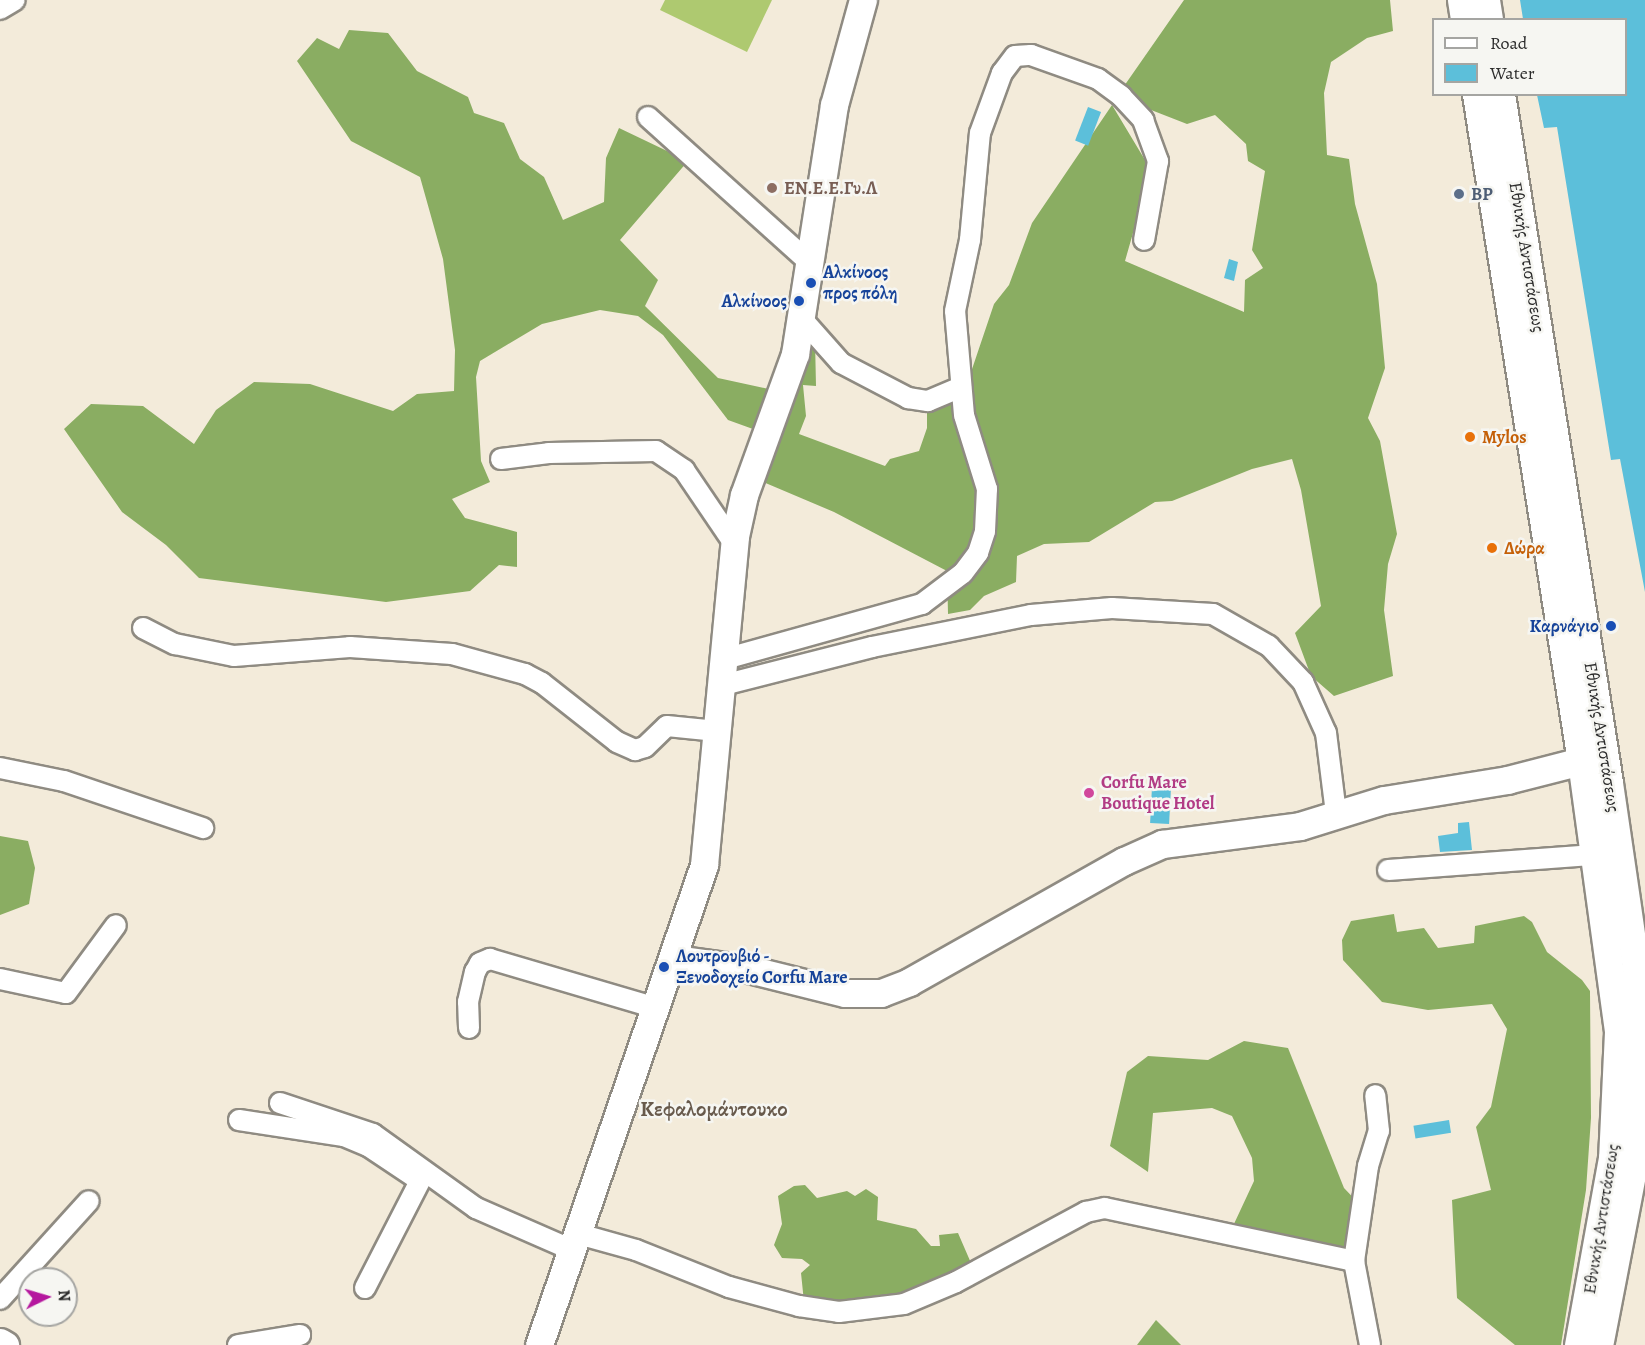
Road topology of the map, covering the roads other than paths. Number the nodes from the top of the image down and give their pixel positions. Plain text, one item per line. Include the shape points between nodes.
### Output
1 (15, 0) edge
2 (863, 0) edge
3 (1461, 0) edge
4 (1486, 0) edge
5 (0, 9) edge
6 (1464, 18) edge
7 (1489, 18) edge
8 (1476, 96) edge
9 (1501, 96) edge
10 (648, 117) dead end
11 (1144, 240) dead end
12 (810, 263) junction
13 (802, 319) junction
14 (961, 387) junction
15 (501, 459) dead end
16 (735, 545) junction
17 (143, 627) dead end
18 (720, 673) junction
19 (717, 731) junction
20 (1581, 761) junction
21 (0, 768) edge
22 (1609, 783) junction
23 (1336, 813) junction
24 (203, 828) dead end
25 (1594, 855) junction
26 (1388, 870) dead end
27 (116, 926) dead end
28 (674, 959) junction
29 (0, 979) edge
30 (656, 1008) junction
31 (469, 1028) dead end
32 (1375, 1095) dead end
33 (280, 1103) dead end
34 (239, 1120) dead end
35 (420, 1181) junction
36 (89, 1201) dead end
37 (476, 1208) junction
38 (573, 1241) junction
39 (1353, 1261) junction
40 (365, 1288) dead end
41 (0, 1299) edge
42 (300, 1335) dead end
43 (0, 1342) edge
44 (5, 1345) edge
45 (238, 1345) edge
46 (539, 1345) edge
47 (1370, 1345) edge
48 (1578, 1345) edge
49 (1599, 1345) edge

1 - 5 street
2 - 12 main road via 834,105
3 - 6 main road
4 - 7 main road
8 - 20 main road, Εθνικής Αντιστάσεως
9 - 22 main road, Εθνικής Αντιστάσεως
10 - 12 street
11 - 14 street via 1158,161 1143,120 1121,96 1088,74 1031,55 1015,57 1002,73 980,133 970,240 956,311
12 - 13 main road
13 - 14 street via 841,363 908,398 928,401
13 - 16 main road via 795,354 744,495
14 - 18 street via 964,415 987,489 985,531 978,553 963,573 932,598 898,613
15 - 16 street via 549,453 656,451 684,470
16 - 18 main road
17 - 19 street via 175,644 234,656 350,646 452,654 525,674 617,742 635,750 645,747 667,726
18 - 19 main road
18 - 23 street via 1031,615 1112,608 1213,614 1269,646 1303,682 1326,733
19 - 28 main road via 704,865
20 - 22 main road via 1597,768
20 - 23 main road via 1507,780 1384,800
20 - 25 main road, Εθνικής Αντιστάσεως
21 - 24 street via 63,781
22 - 49 main road, Εθνικής Αντιστάσεως via 1636,968 1641,1096 1630,1186
23 - 28 main road via 1300,826 1181,840 1143,851 909,982 881,993 845,993 748,969
25 - 26 street
25 - 48 main road, Εθνικής Αντιστάσεως via 1612,968 1618,1093 1612,1158
27 - 29 street via 66,993
28 - 30 main road
30 - 31 street via 490,958 480,963 475,972 468,1002
30 - 38 main road
32 - 39 street via 1379,1131 1368,1166
33 - 37 street via 373,1134
34 - 35 street via 344,1136 368,1146
35 - 37 street via 455,1204
35 - 40 street
36 - 41 street
37 - 38 street
38 - 39 street via 636,1250 729,1287 799,1306 840,1312 904,1304 956,1282 1086,1212 1105,1208
38 - 46 main road
39 - 47 street
42 - 45 street
43 - 44 main road

